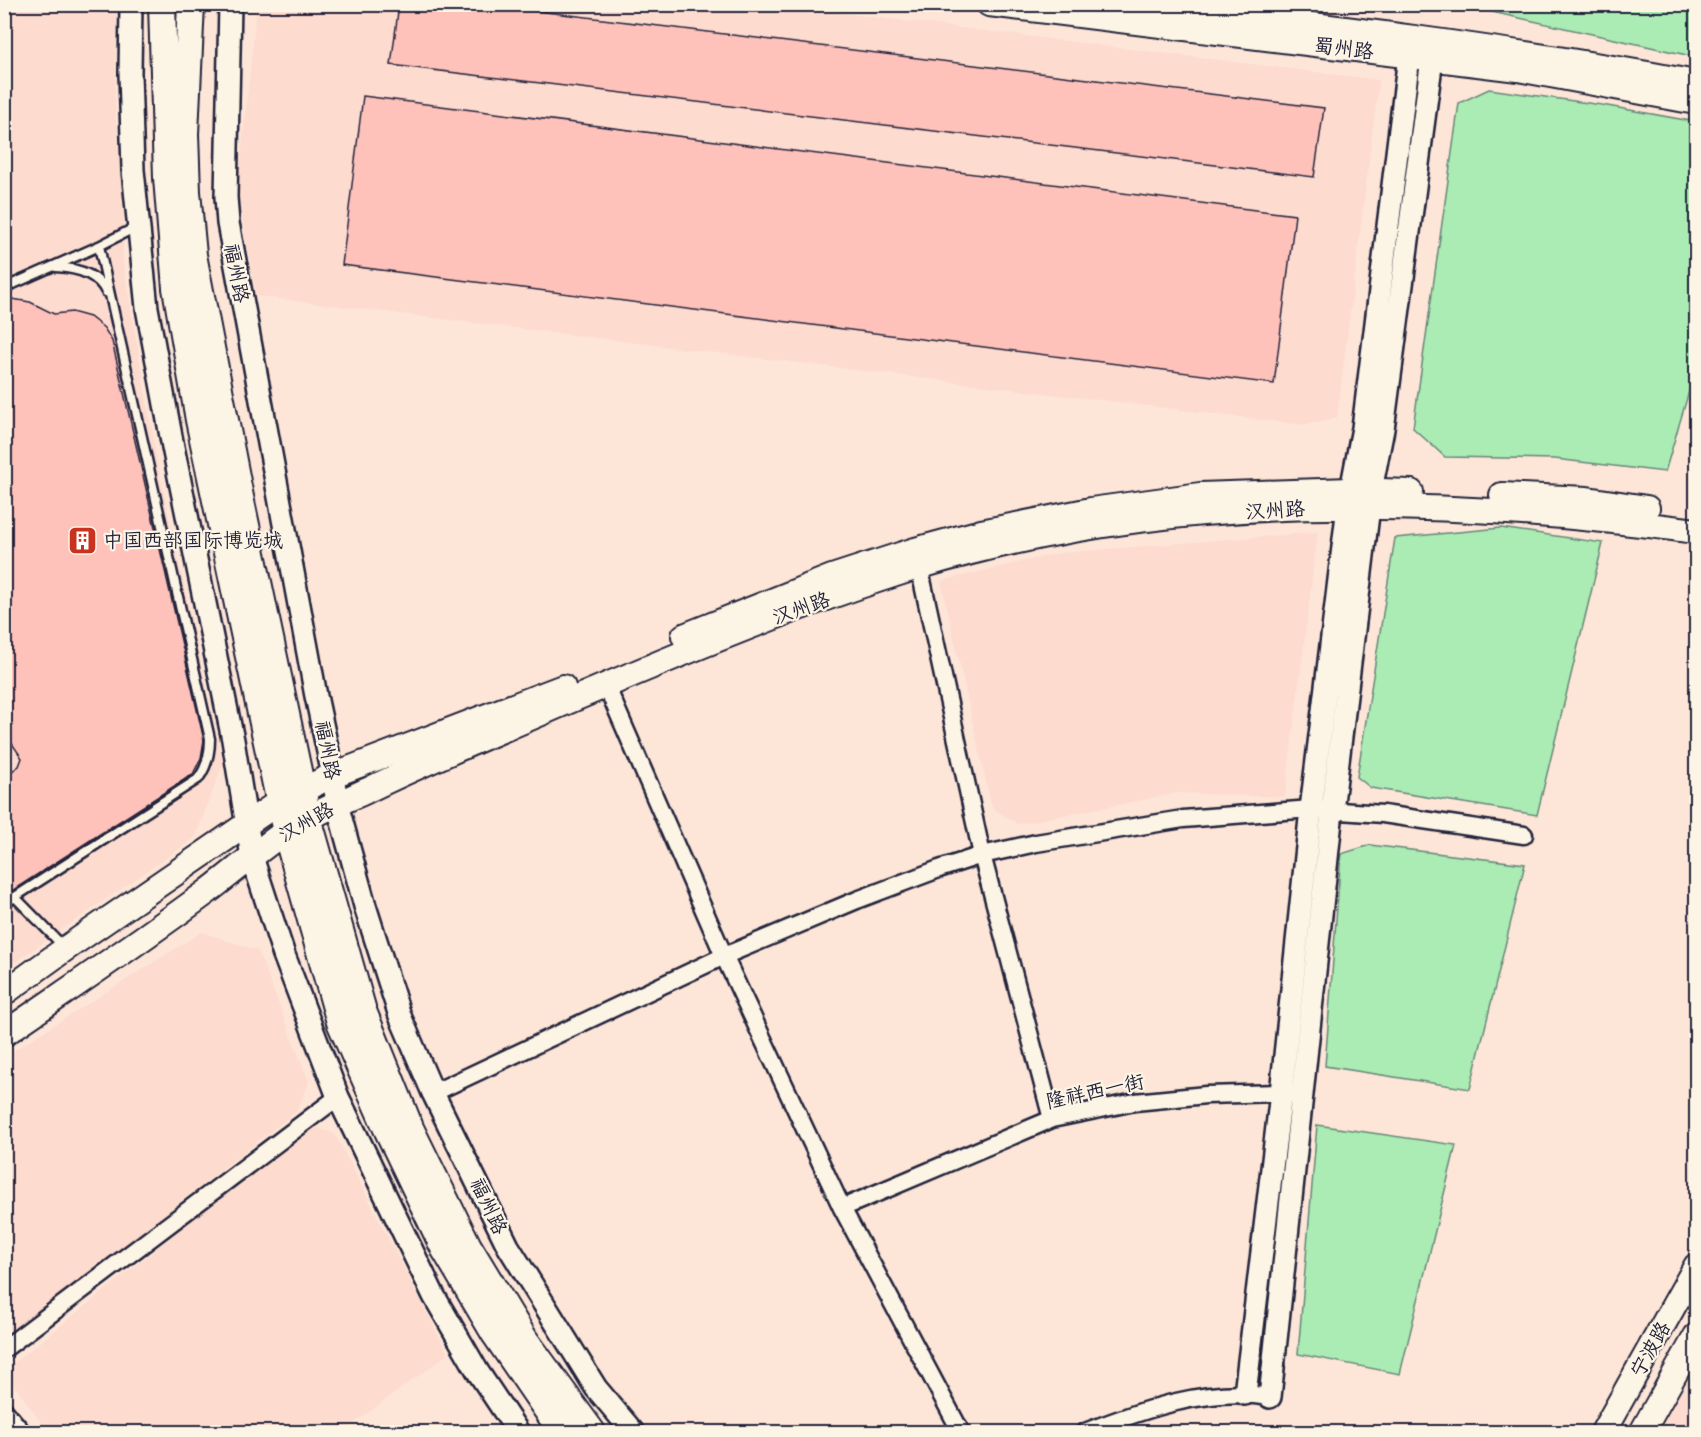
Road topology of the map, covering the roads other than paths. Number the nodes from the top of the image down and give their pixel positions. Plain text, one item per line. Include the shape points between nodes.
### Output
1 (131, 4) edge
2 (162, 4) edge
3 (191, 4) edge
4 (230, 4) edge
5 (989, 4) edge
6 (1134, 4) edge
7 (1421, 48) junction
8 (1696, 83) edge
9 (1696, 102) edge
10 (139, 226) junction
11 (99, 246) junction
12 (52, 267) junction
13 (4, 288) edge
14 (111, 300) junction
15 (1359, 498) junction
16 (1696, 516) edge
17 (1696, 531) edge
18 (918, 558) junction
19 (606, 685) junction
20 (333, 775) junction
21 (303, 789) junction
22 (279, 802) junction
23 (338, 804) junction
24 (1311, 810) junction
25 (1332, 811) junction
26 (308, 818) junction
27 (246, 824) junction
28 (286, 832) junction
29 (1524, 835) dead end
30 (982, 855) junction
31 (252, 857) junction
32 (15, 897) junction
33 (4, 904) edge
34 (65, 949) junction
35 (724, 956) junction
36 (4, 993) edge
37 (4, 1034) edge
38 (433, 1093) junction
39 (1281, 1093) junction
40 (1302, 1096) junction
41 (338, 1097) junction
42 (1052, 1119) junction
43 (842, 1208) junction
44 (1696, 1266) edge
45 (1696, 1336) edge
46 (4, 1349) edge
47 (1245, 1394) junction
48 (1270, 1397) joint
49 (4, 1410) edge
50 (22, 1432) edge
51 (518, 1432) edge
52 (562, 1432) edge
53 (592, 1432) edge
54 (633, 1432) edge
55 (961, 1432) edge
56 (1085, 1432) edge
57 (1603, 1432) edge
58 (1642, 1432) edge

1 - 10 street via 133,170
2 - 22 main road via 166,167 176,288
3 - 21 main road, 福州路 via 186,134 193,255
4 - 20 street, 福州路 via 228,223
5 - 7 main road, 蜀州路
6 - 7 main road, 蜀州路
7 - 8 main road, 蜀州路
7 - 9 main road, 蜀州路
7 - 15 street via 1363,428
10 - 11 lane
10 - 27 street via 149,320 233,740
11 - 12 lane
11 - 14 lane
12 - 13 lane
12 - 14 lane via 70,268 93,277
14 - 32 lane via 210,749 198,779
15 - 16 main road, 汉州路 via 1587,499
15 - 17 main road, 汉州路 via 1544,513
15 - 18 main road, 汉州路 via 1309,507 1129,521
15 - 24 street
15 - 25 street
18 - 19 main road, 汉州路
18 - 20 main road, 汉州路 via 832,577
18 - 30 street
19 - 23 main road, 汉州路
19 - 35 street
20 - 21 main road, 汉州路
20 - 23 street, 福州路
21 - 22 main road, 汉州路
21 - 26 main road, 福州路
22 - 27 main road, 汉州路
22 - 28 main road
23 - 26 main road, 汉州路
23 - 38 street, 福州路 via 364,906 400,1016
24 - 25 street
24 - 30 street via 1183,819
24 - 39 street
25 - 29 street via 1383,814
25 - 40 street
26 - 28 main road, 汉州路
26 - 53 main road, 福州路 via 363,1011 411,1130 468,1246 525,1340
27 - 31 street
27 - 34 main road, 汉州路
28 - 31 main road, 汉州路
28 - 52 main road via 340,1022 388,1131 450,1257 495,1334
30 - 35 street via 857,900
30 - 42 street
31 - 37 main road, 汉州路
31 - 41 street
32 - 33 lane
32 - 34 lane
34 - 36 main road, 汉州路
35 - 38 street
35 - 43 street
38 - 54 street, 福州路 via 508,1246 596,1388
39 - 40 street, 隆祥西一街
39 - 42 street, 隆祥西一街 via 1135,1101
39 - 47 street
40 - 48 street
41 - 46 street
41 - 51 street via 434,1296
42 - 43 street, 隆祥西一街
43 - 55 street
44 - 57 main road, 宁波路
45 - 58 main road, 宁波路
47 - 48 street
47 - 56 street via 1199,1397
49 - 50 street

